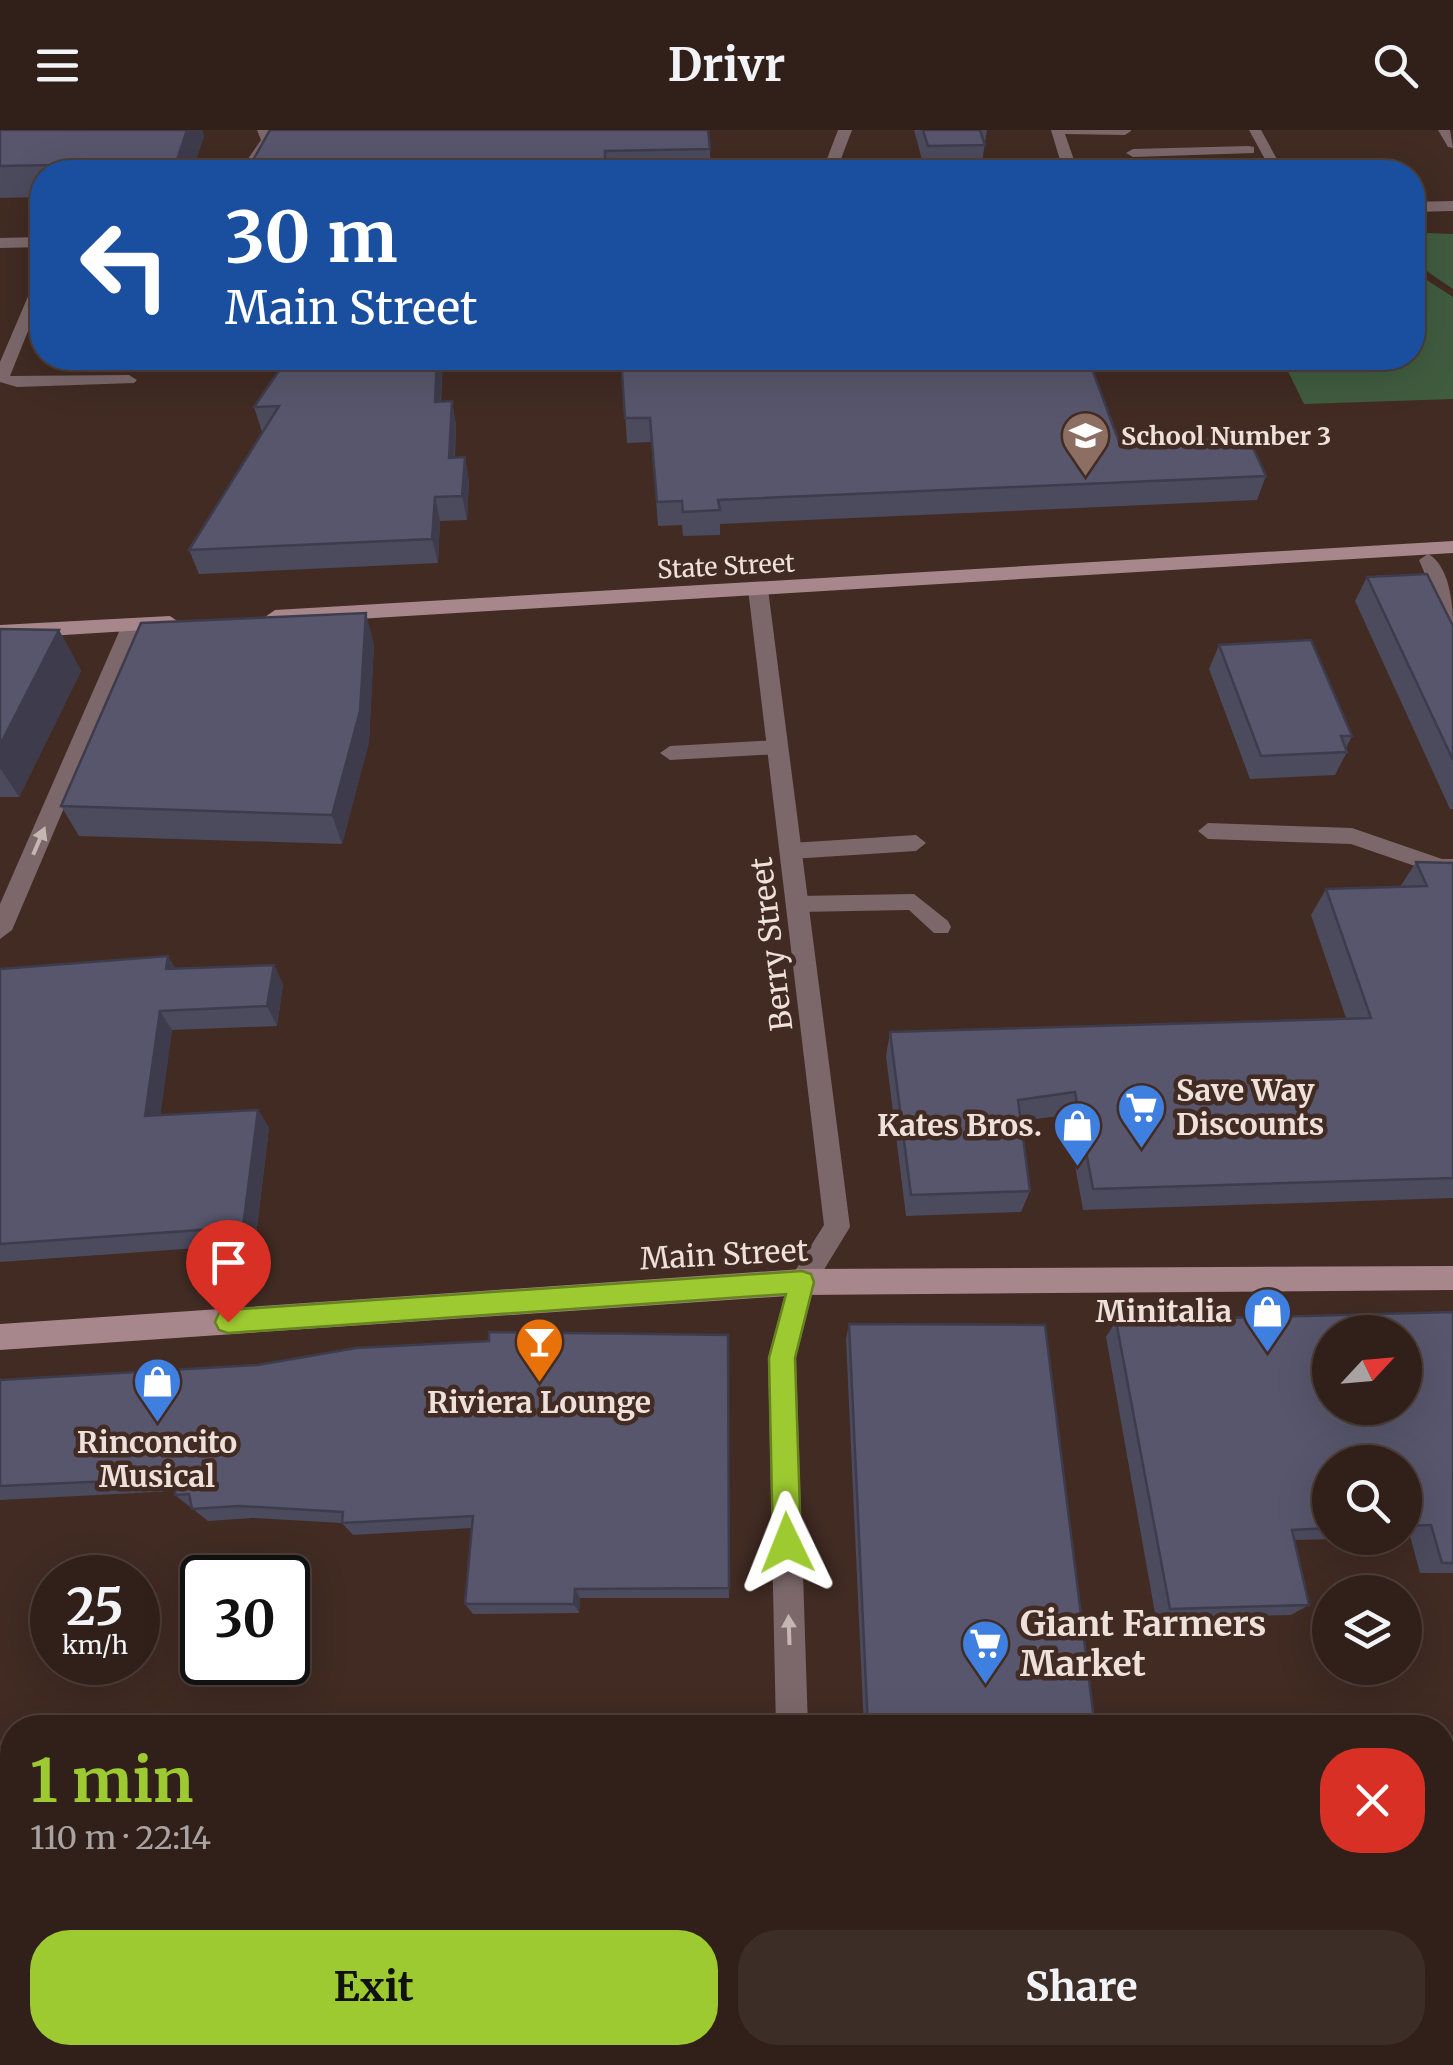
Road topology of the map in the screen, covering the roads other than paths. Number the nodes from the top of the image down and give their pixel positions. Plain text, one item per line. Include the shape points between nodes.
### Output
1 (263, 130) edge
2 (845, 130) edge
3 (1125, 130) edge
4 (1255, 130) edge
5 (1444, 130) edge
6 (1058, 131) edge
7 (1453, 144) edge
8 (1249, 150) dead end
9 (1133, 153) junction
10 (254, 160) edge
11 (834, 160) edge
12 (1066, 160) dead end
13 (1136, 160) edge
14 (1271, 160) edge
15 (1453, 206) edge
16 (1425, 207) edge
17 (30, 242) edge
18 (0, 243) edge
19 (30, 309) edge
20 (129, 380) dead end
21 (1453, 547) edge
22 (1419, 556) junction
23 (1453, 563) edge
24 (758, 589) junction
25 (250, 618) edge
26 (1453, 620) edge
27 (191, 622) edge
28 (132, 626) junction
29 (0, 632) edge
30 (778, 747) junction
31 (670, 752) dead end
32 (1208, 831) dead end
33 (916, 843) dead end
34 (791, 851) junction
35 (1453, 867) edge
36 (797, 904) junction
37 (941, 926) dead end
38 (0, 930) edge
39 (1453, 1278) edge
40 (802, 1282) junction
41 (0, 1338) edge
42 (792, 1715) edge

1 - 10 lane via 268,140
2 - 11 street
3 - 6 lane
3 - 9 lane
4 - 14 lane
5 - 7 lane
6 - 12 lane
8 - 9 lane
9 - 13 lane
15 - 16 street
17 - 18 street
19 - 20 lane via 1,378
21 - 22 street
22 - 23 street, State Street
22 - 24 street, State Street
22 - 26 lane
24 - 25 street, State Street
24 - 30 street, Berry Street
27 - 28 street
28 - 29 street
38 -> 28 street
30 - 31 lane
30 - 34 street, Berry Street
32 - 35 lane via 1352,836
33 - 34 lane
34 - 36 street, Berry Street
36 - 37 lane via 914,902
36 - 40 street, Berry Street via 837,1227
39 - 40 street, Main Street
40 - 41 street, Main Street
42 -> 40 street, Berry Street via 782,1358

